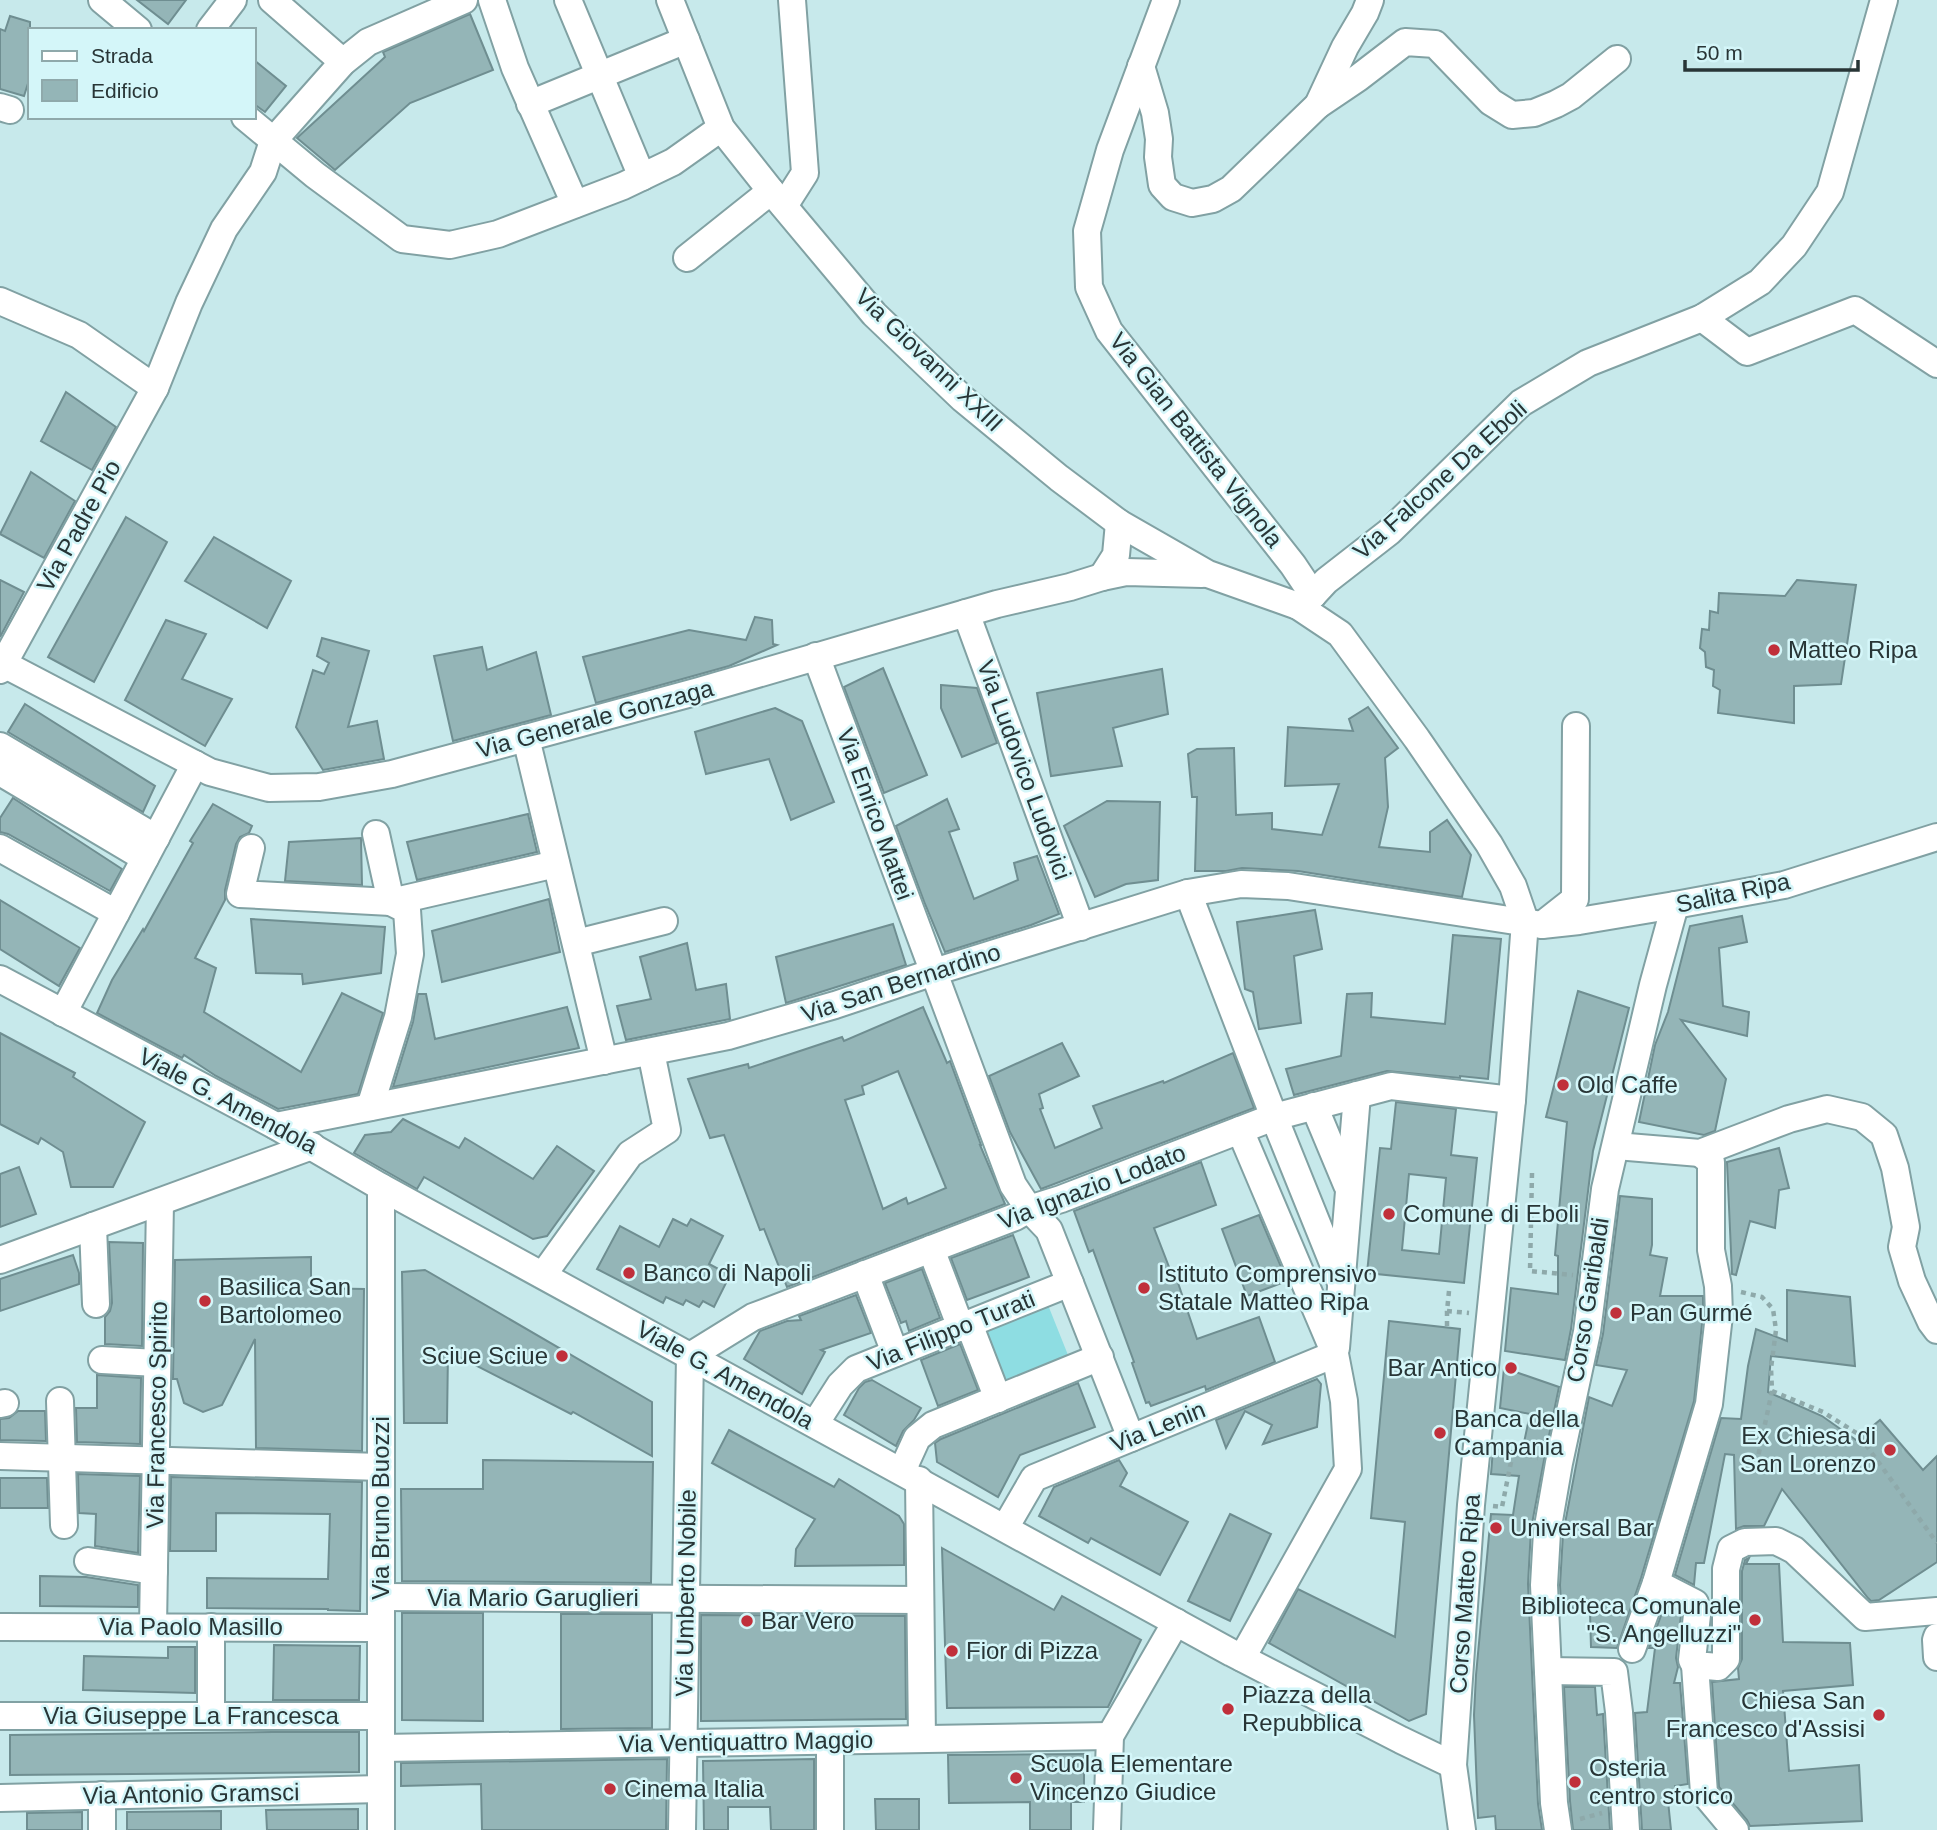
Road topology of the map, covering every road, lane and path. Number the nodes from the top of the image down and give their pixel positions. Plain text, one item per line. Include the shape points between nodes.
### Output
1 (102, 0) edge
2 (233, 0) edge
3 (272, 0) edge
4 (464, 0) edge
5 (492, 0) edge
6 (568, 0) edge
7 (670, 0) edge
8 (792, 0) edge
9 (1166, 0) edge
10 (1370, 0) edge
11 (1884, 0) edge
12 (136, 28) edge
13 (212, 28) edge
14 (686, 40) junction
15 (1617, 59) dead end
16 (344, 62) junction
17 (1141, 66) junction
18 (600, 76) junction
19 (530, 104) junction
20 (1318, 105) junction
21 (247, 119) edge
22 (721, 128) junction
23 (273, 141) junction
24 (642, 177) junction
25 (777, 199) junction
26 (575, 204) junction
27 (687, 258) dead end
28 (0, 301) edge
29 (1702, 317) junction
30 (1937, 364) edge
31 (155, 388) junction
32 (1130, 530) junction
33 (1151, 572) junction
34 (1208, 574) junction
35 (1090, 587) junction
36 (1312, 594) junction
37 (966, 613) junction
38 (1340, 634) junction
39 (816, 656) junction
40 (1, 665) edge
41 (1576, 726) dead end
42 (526, 738) junction
43 (0, 746) edge
44 (195, 764) junction
45 (0, 772) edge
46 (376, 834) dead end
47 (1937, 837) edge
48 (0, 848) edge
49 (151, 848) junction
50 (251, 848) dead end
51 (556, 864) junction
52 (1188, 893) junction
53 (391, 902) junction
54 (1675, 905) junction
55 (116, 913) junction
56 (664, 921) dead end
57 (1533, 923) junction
58 (1081, 927) junction
59 (576, 943) junction
60 (934, 972) junction
61 (0, 979) edge
62 (63, 1013) junction
63 (651, 1052) junction
64 (604, 1061) junction
65 (1357, 1095) junction
66 (1512, 1100) junction
67 (1314, 1106) junction
68 (370, 1107) junction
69 (1274, 1117) junction
70 (276, 1126) junction
71 (1240, 1130) junction
72 (312, 1146) junction
73 (1616, 1146) junction
74 (1700, 1153) junction
75 (1532, 1171) dead end
76 (381, 1187) junction
77 (1349, 1191) junction
78 (160, 1202) junction
79 (1030, 1209) junction
80 (93, 1226) junction
81 (931, 1249) junction
82 (0, 1260) edge
83 (865, 1274) junction
84 (543, 1275) junction
85 (1595, 1278) junction
86 (1070, 1283) junction
87 (1341, 1283) junction
88 (1718, 1286) junction
89 (1449, 1291) dead end
90 (96, 1304) dead end
91 (1447, 1311) junction
92 (1491, 1314) junction
93 (965, 1326) junction
94 (1447, 1327) dead end
95 (1937, 1330) edge
96 (895, 1353) junction
97 (1335, 1354) junction
98 (690, 1356) junction
99 (1100, 1357) junction
100 (102, 1360) dead end
101 (157, 1363) junction
102 (1772, 1391) junction
103 (998, 1399) junction
104 (60, 1401) dead end
105 (815, 1424) junction
106 (1131, 1438) junction
107 (0, 1456) edge
108 (1758, 1457) dead end
109 (62, 1458) junction
110 (156, 1460) junction
111 (1559, 1463) junction
112 (381, 1467) junction
113 (910, 1475) junction
114 (1471, 1505) junction
115 (64, 1525) dead end
116 (1005, 1528) junction
117 (1937, 1543) edge
118 (88, 1560) dead end
119 (154, 1571) junction
120 (1656, 1583) junction
121 (381, 1597) junction
122 (686, 1599) junction
123 (920, 1600) junction
124 (1937, 1611) edge
125 (1176, 1622) junction
126 (0, 1627) edge
127 (211, 1627) junction
128 (153, 1628) junction
129 (381, 1628) junction
130 (1937, 1637) edge
131 (1632, 1649) dead end
132 (1937, 1657) edge
133 (1242, 1658) junction
134 (1695, 1665) junction
135 (1548, 1671) junction
136 (0, 1716) edge
137 (211, 1716) junction
138 (381, 1716) junction
139 (1110, 1736) junction
140 (922, 1739) junction
141 (830, 1741) junction
142 (684, 1743) junction
143 (381, 1748) junction
144 (1453, 1765) junction
145 (381, 1789) junction
146 (102, 1796) junction
147 (0, 1798) edge
148 (1625, 1819) edge
149 (1558, 1827) edge
150 (102, 1830) edge
151 (381, 1830) edge
152 (682, 1830) edge
153 (830, 1830) edge
154 (1107, 1830) edge
155 (1462, 1830) edge
156 (1735, 1830) edge

1 - 12 street
2 - 13 street
3 - 16 street
4 - 16 street via 368,42
5 - 19 street
6 - 18 street
7 - 14 street, Via Giovanni XXIII
8 - 25 street via 805,173
9 - 17 street, Via Gian Battista Vignola
10 - 20 street
11 - 29 street, Via Falcone Da Eboli via 1830,192 1794,246 1760,282
14 - 18 street
14 - 22 street, Via Giovanni XXIII
15 - 20 street via 1571,96 1534,114 1512,116 1491,102 1435,44 1405,42
16 - 23 street
17 - 20 street via 1155,113 1162,185 1172,197 1192,203 1231,189
17 - 36 street, Via Gian Battista Vignola via 1087,231 1090,287 1109,331
18 - 19 street
18 - 24 street
19 - 26 street
21 - 23 street
22 - 24 street via 673,162
22 - 25 street, Via Giovanni XXIII
23 - 26 street via 402,239 450,245 498,234
23 - 31 street, Via Padre Pio via 264,172 223,229
24 - 26 street
25 - 27 street
25 - 32 street, Via Giovanni XXIII via 874,314 963,399
28 - 31 street via 79,335
29 - 30 street via 1747,352 1855,310
29 - 36 street, Via Falcone Da Eboli via 1588,363 1521,404 1389,532
31 - 40 street, Via Padre Pio
32 - 33 street
32 - 34 street, Via Giovanni XXIII
32 - 35 street
33 - 34 street, Via Generale Gonzaga
33 - 35 street, Via Generale Gonzaga via 1126,572
34 - 36 street, Via Giovanni XXIII
35 - 37 street, Via Generale Gonzaga
36 - 38 street, Via Gian Battista Vignola
36 - 38 street, Via Gian Battista Vignola
37 - 39 street, Via Generale Gonzaga
37 - 58 street, Via Ludovico Ludovici via 996,667
38 - 57 street, Via Gian Battista Vignola via 1489,844
39 - 42 street, Via Generale Gonzaga
39 - 60 street, Via Enrico Mattei
40 - 44 street, Via Generale Gonzaga
41 - 57 street via 1575,899
42 - 44 street, Via Generale Gonzaga via 392,774 319,787 269,788
42 - 51 street
43 - 49 street
44 - 49 street
45 - 49 street
46 - 53 street
47 - 54 street, Salita Ripa via 1784,885
48 - 55 street
49 - 55 street
50 - 53 street via 240,894
51 - 53 street
51 - 59 street
52 - 57 street, Via San Bernardino via 1241,884 1288,886
52 - 58 street, Via San Bernardino
52 - 69 street
53 - 68 street via 407,910 410,954 398,1017
54 - 57 street, Salita Ripa via 1579,921
54 - 73 street, Corso Garibaldi
55 - 62 street
56 - 59 street
57 - 66 street, Corso Matteo Ripa
58 - 60 street, Via San Bernardino
59 - 64 street
60 - 63 street, Via San Bernardino via 727,1036
60 - 79 street, Via Enrico Mattei via 1013,1185
61 - 62 street, Viale G. Amendola
62 - 70 street, Viale G. Amendola
63 - 64 street, Via San Bernardino
63 - 84 street via 667,1130 630,1154
64 - 68 street, Via San Bernardino
65 - 66 street, Via Ignazio Lodato via 1391,1086
65 - 67 street, Via Ignazio Lodato
65 - 77 street
66 - 92 street, Corso Matteo Ripa
67 - 69 street, Via Ignazio Lodato
67 - 77 street
68 - 70 street, Via San Bernardino
69 - 71 street, Via Ignazio Lodato
69 - 87 street
70 - 72 street, Viale G. Amendola
71 - 79 street, Via Ignazio Lodato
71 - 97 street
72 - 76 street, Viale G. Amendola
72 - 78 street
73 - 74 street
73 - 85 street, Corso Garibaldi via 1605,1189
74 - 88 street via 1711,1162 1711,1250
74 - 95 street via 1827,1109 1861,1118 1884,1135 1906,1227 1902,1247 1908,1270
75 - 85 path via 1530,1271
76 - 84 street, Viale G. Amendola
76 - 112 street, Via Bruno Buozzi
77 - 87 street
78 - 80 street
78 - 101 street, Via Francesco Spirito
79 - 81 street, Via Ignazio Lodato
79 - 86 street, Via Enrico Mattei via 1049,1230
80 - 82 street
80 - 90 street
81 - 83 street, Via Ignazio Lodato
81 - 93 street
83 - 96 street
83 - 98 street, Via Ignazio Lodato via 753,1317
84 - 98 street, Viale G. Amendola
85 - 111 street, Corso Garibaldi
86 - 93 street, Via Filippo Turati
86 - 99 street, Via Enrico Mattei
87 - 97 street
88 - 102 path via 1762,1297 1773,1309
88 - 120 street via 1709,1404
89 - 91 path
91 - 92 path
91 - 94 path
92 - 114 street, Corso Matteo Ripa
93 - 96 street, Via Filippo Turati
93 - 103 street
96 - 105 street, Via Filippo Turati via 856,1368
97 - 106 street, Via Lenin
97 - 133 street via 1344,1401 1348,1469
98 - 105 street, Viale G. Amendola
98 - 122 street, Via Umberto Nobile
99 - 103 street
99 - 106 street, Via Enrico Mattei
100 - 101 street
101 - 110 street, Via Francesco Spirito
102 - 108 path
102 - 117 path via 1823,1412 1858,1434
103 - 113 street via 933,1425 917,1438
104 - 109 street
105 - 113 street, Viale G. Amendola
106 - 116 street, Via Lenin via 1034,1478
107 - 109 street
109 - 110 street
109 - 115 street
110 - 112 street
110 - 119 street, Via Francesco Spirito
111 - 114 path via 1513,1452 1502,1507
111 - 135 street, Corso Garibaldi via 1545,1559
112 - 121 street, Via Bruno Buozzi
113 - 116 street, Viale G. Amendola
113 - 123 street
114 - 144 street, Corso Matteo Ripa
116 - 125 street, Viale G. Amendola
118 - 119 street
119 - 128 street, Via Francesco Spirito
120 - 131 street
120 - 134 street via 1695,1603
121 - 122 street, Via Mario Garuglieri
121 - 129 street, Via Bruno Buozzi
122 - 123 street, Via Mario Garuglieri
122 - 142 street, Via Umberto Nobile
123 - 140 street
124 - 134 street via 1864,1616 1794,1550 1776,1541 1745,1542 1731,1549 1726,1569 1726,1659 1718,1667
125 - 133 street, Viale G. Amendola
125 - 139 street
126 - 128 street, Via Paolo Masillo
127 - 128 street, Via Paolo Masillo
127 - 129 street, Via Paolo Masillo
127 - 137 street
129 - 138 street, Via Bruno Buozzi
130 - 132 street
133 - 144 street, Viale G. Amendola
134 - 156 street via 1704,1793
135 - 148 street via 1614,1672
135 - 149 street, Corso Garibaldi
136 - 137 street, Via Giuseppe La Francesca
137 - 138 street, Via Giuseppe La Francesca
138 - 143 street, Via Bruno Buozzi
139 - 140 street, Via Ventiquattro Maggio
139 - 154 street
140 - 141 street, Via Ventiquattro Maggio
141 - 142 street, Via Ventiquattro Maggio
141 - 153 street
142 - 143 street, Via Ventiquattro Maggio
142 - 152 street, Via Umberto Nobile
143 - 145 street, Via Bruno Buozzi
144 - 155 street
145 - 146 street, Via Antonio Gramsci
145 - 151 street, Via Bruno Buozzi
146 - 147 street, Via Antonio Gramsci
146 - 150 street
148 - 149 path

